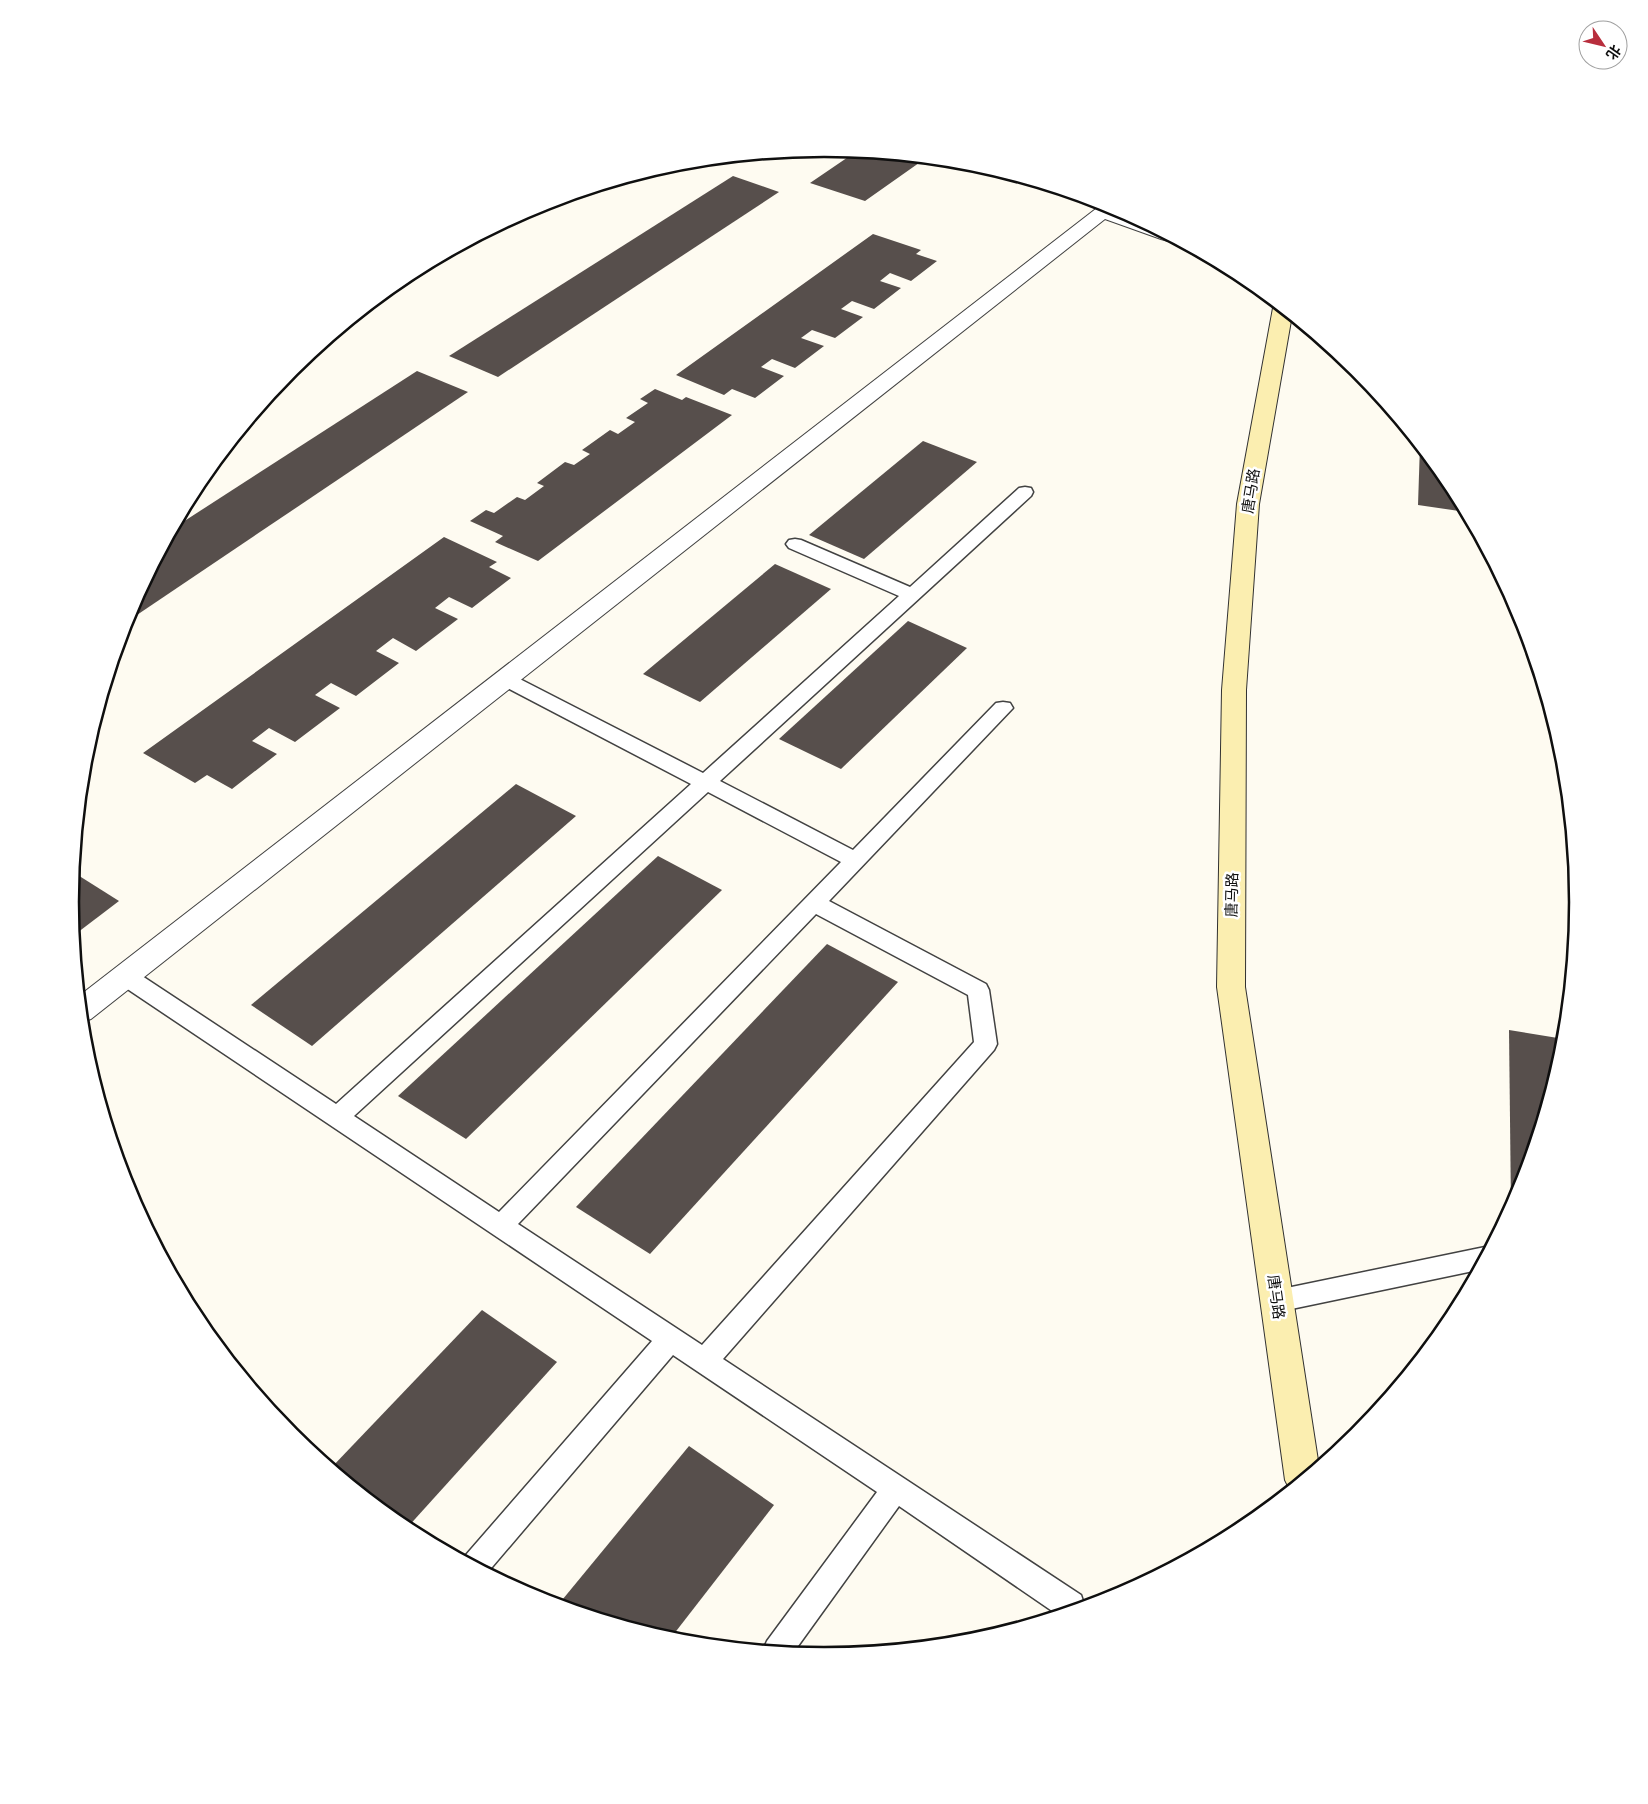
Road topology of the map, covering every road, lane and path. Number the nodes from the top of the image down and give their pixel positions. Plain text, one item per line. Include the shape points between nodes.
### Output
1 (1119, 218) edge
2 (1283, 315) edge
3 (1025, 492) dead end
4 (795, 544) dead end
5 (912, 595) junction
6 (505, 679) junction
7 (1003, 708) dead end
8 (706, 782) junction
9 (855, 860) junction
10 (814, 903) junction
11 (125, 976) junction
12 (86, 1007) edge
13 (338, 1117) junction
14 (501, 1226) junction
15 (1477, 1259) edge
16 (1277, 1301) junction
17 (670, 1339) junction
18 (704, 1362) junction
19 (1302, 1473) edge
20 (896, 1488) junction
21 (479, 1562) edge
22 (1071, 1605) edge
23 (781, 1646) edge

1 - 6 street via 1103,212
2 - 16 main road, 唐马路 via 1248,504 1234,690 1231,987
3 - 5 lane
4 - 5 lane
5 - 8 lane
6 - 8 lane
6 - 11 street
7 - 9 lane
8 - 9 lane
8 - 13 lane
9 - 10 lane
10 - 14 lane
10 - 18 lane via 978,990 986,1044
11 - 12 street
11 - 13 lane
13 - 14 lane
14 - 17 lane
15 - 16 lane
16 - 19 main road, 唐马路
17 - 18 lane
17 - 21 lane
18 - 20 lane
20 - 22 lane
20 - 23 lane

